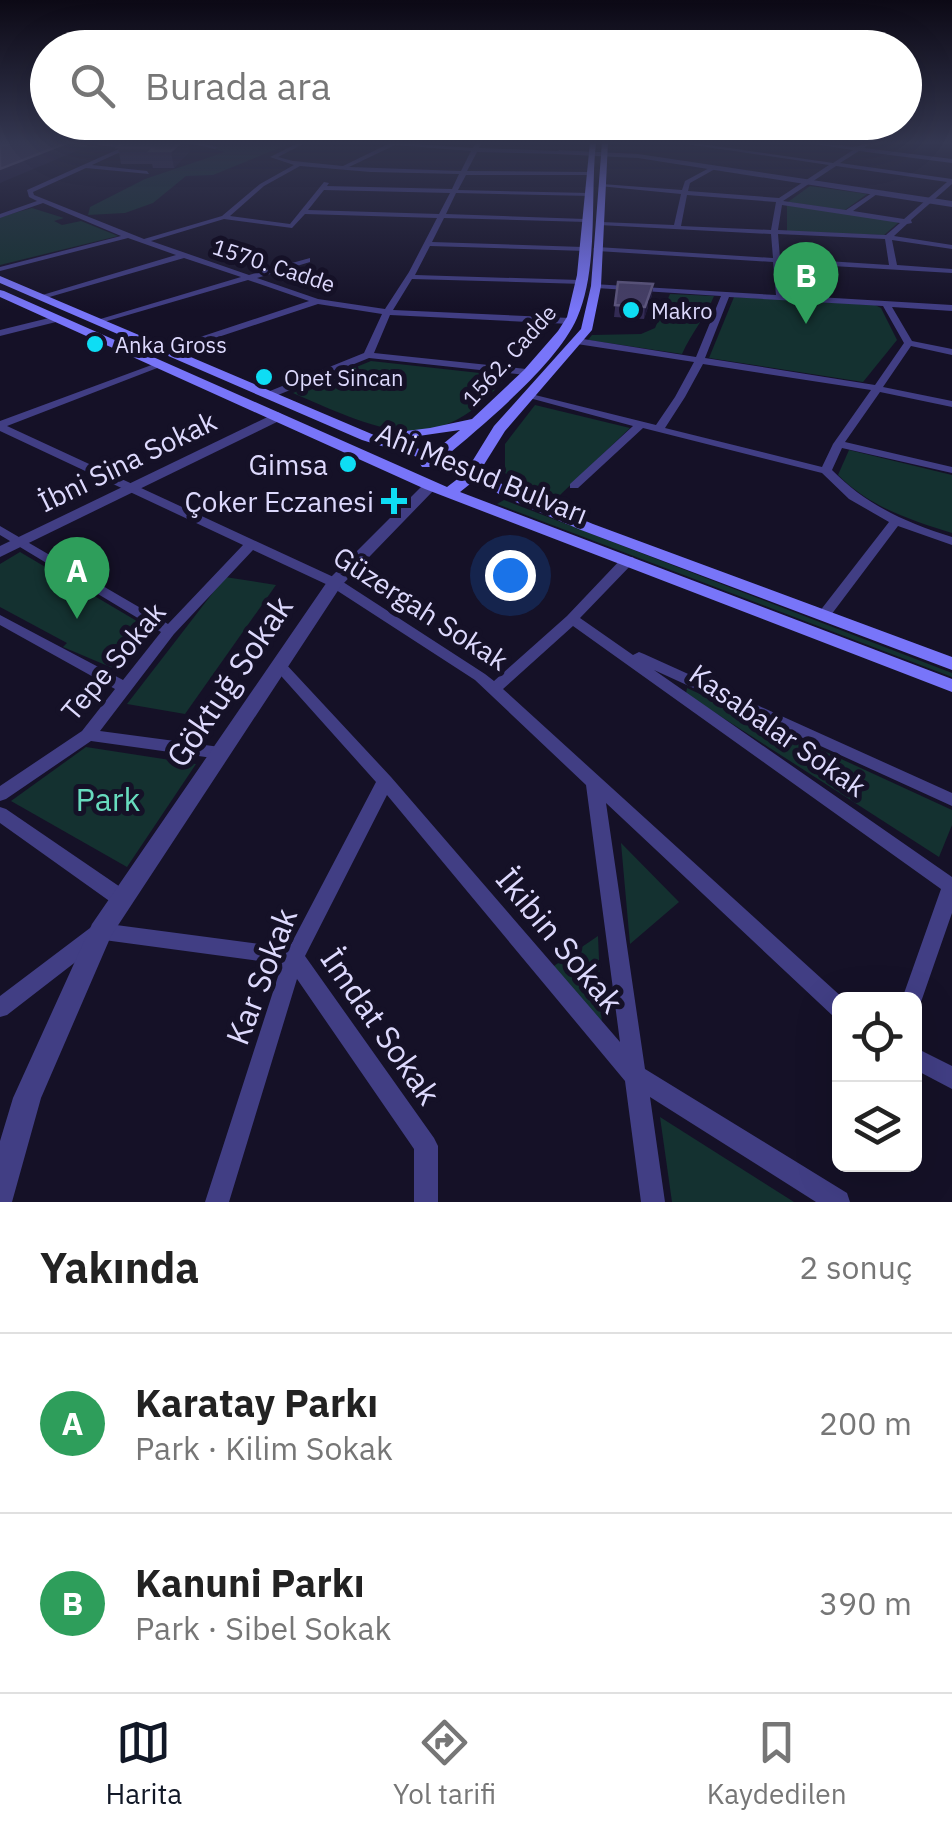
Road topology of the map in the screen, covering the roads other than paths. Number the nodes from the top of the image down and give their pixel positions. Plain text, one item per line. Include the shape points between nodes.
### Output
1 (37, 198) edge
2 (246, 198) edge
3 (311, 198) edge
4 (450, 198) edge
5 (589, 198) edge
6 (602, 198) edge
7 (686, 198) edge
8 (750, 198) edge
9 (783, 198) edge
10 (868, 198) edge
11 (912, 198) edge
12 (936, 198) edge
13 (779, 201) junction
14 (933, 201) junction
15 (41, 202) junction
16 (952, 204) edge
17 (306, 212) junction
18 (848, 212) junction
19 (0, 216) edge
20 (442, 216) junction
21 (224, 217) junction
22 (585, 220) junction
23 (910, 222) junction
24 (601, 224) junction
25 (678, 227) junction
26 (774, 233) junction
27 (128, 236) junction
28 (888, 237) junction
29 (144, 241) junction
30 (426, 244) junction
31 (952, 247) edge
32 (583, 249) junction
33 (597, 250) junction
34 (186, 255) junction
35 (307, 260) dead end
36 (776, 260) junction
37 (893, 267) junction
38 (0, 270) edge
39 (952, 271) edge
40 (409, 277) junction
41 (248, 278) junction
42 (0, 279) edge
43 (580, 282) junction
44 (596, 286) junction
45 (0, 293) edge
46 (726, 294) junction
47 (780, 297) junction
48 (42, 298) junction
49 (317, 302) junction
50 (886, 304) junction
51 (952, 308) edge
52 (386, 312) junction
53 (58, 319) junction
54 (570, 321) junction
55 (100, 322) junction
56 (0, 332) edge
57 (578, 341) junction
58 (909, 344) junction
59 (952, 352) edge
60 (368, 356) junction
61 (163, 358) junction
62 (701, 361) junction
63 (526, 372) junction
64 (876, 388) junction
65 (269, 395) junction
66 (527, 396) junction
67 (952, 404) edge
68 (278, 416) junction
69 (477, 422) junction
70 (641, 424) junction
71 (0, 426) edge
72 (659, 429) junction
73 (367, 437) junction
74 (838, 444) junction
75 (434, 458) junction
76 (952, 470) edge
77 (826, 471) junction
78 (472, 472) junction
79 (412, 478) junction
80 (130, 486) junction
81 (430, 486) junction
82 (574, 486) dead end
83 (449, 492) junction
84 (895, 522) junction
85 (0, 530) edge
86 (22, 541) junction
87 (952, 542) edge
88 (251, 544) junction
89 (0, 552) edge
90 (628, 560) junction
91 (335, 583) junction
92 (822, 616) junction
93 (0, 619) edge
94 (572, 619) junction
95 (169, 631) junction
96 (605, 641) junction
97 (952, 664) edge
98 (279, 665) junction
99 (952, 686) edge
100 (125, 688) junction
101 (493, 690) junction
102 (88, 735) junction
103 (220, 753) junction
104 (384, 781) junction
105 (594, 782) junction
106 (0, 794) edge
107 (952, 800) edge
108 (0, 814) edge
109 (952, 885) edge
110 (122, 899) junction
111 (101, 931) junction
112 (294, 957) junction
113 (915, 992) edge
114 (832, 1001) edge
115 (0, 1008) edge
116 (922, 1061) edge
117 (634, 1074) junction
118 (952, 1078) edge
119 (0, 1194) edge
120 (217, 1202) edge
121 (426, 1202) edge
122 (652, 1202) edge
123 (838, 1202) edge

1 - 15 street
2 - 21 street
3 - 17 street
4 - 20 street
5 - 22 main road, 1562. Cadde
6 - 24 main road, 1562. Cadde
7 - 25 street
8 - 13 street
9 - 13 street
10 - 18 street
11 - 14 street
12 - 14 street
13 - 18 street
13 - 26 street
14 - 16 street
14 - 23 street
15 - 19 street
15 - 27 street, 1570. Cadde
17 - 20 street
17 - 21 street via 292,226
18 - 23 street
20 - 22 street
20 - 30 street
21 - 29 street
22 - 32 main road, 1562. Cadde
23 - 28 street
24 - 25 street
24 - 33 main road, 1562. Cadde
25 - 26 street
26 - 28 street
26 - 36 street
27 - 29 street, 1570. Cadde
27 - 38 street
28 - 31 street
28 - 37 street
29 - 34 street, 1570. Cadde
30 - 32 street
30 - 40 street
32 - 43 main road, 1562. Cadde
33 - 36 street
33 - 44 main road, 1562. Cadde
34 - 41 street, 1570. Cadde
34 - 48 street
35 - 41 street
36 - 37 street
36 - 47 street
37 - 39 street
40 - 43 street
40 - 52 street
41 - 49 street, 1570. Cadde
41 - 55 street
42 - 48 main road, Ahi Mesud Bulvarı
43 - 54 main road, 1562. Cadde
44 - 46 street
44 - 57 main road, 1562. Cadde
45 - 53 main road, Ahi Mesud Bulvarı
46 - 47 street
46 - 62 street
47 - 50 street
48 - 55 main road, Ahi Mesud Bulvarı
49 - 52 street, 1570. Cadde
49 - 61 street
50 - 51 street
50 - 58 street
52 - 54 street, 1570. Cadde
52 - 60 street
53 - 56 street
53 - 61 main road, Ahi Mesud Bulvarı
54 - 63 main road, 1562. Cadde
55 - 61 main road, Ahi Mesud Bulvarı
57 - 62 street
57 - 66 main road, 1562. Cadde
58 - 59 street
58 - 64 street
60 - 63 street
60 - 65 street
61 - 65 main road, Ahi Mesud Bulvarı
61 - 68 main road, Ahi Mesud Bulvarı
61 - 71 street
62 - 64 street
62 - 72 street
63 - 69 main road, 1562. Cadde
64 - 67 street
64 - 74 street
65 - 73 main road, Ahi Mesud Bulvarı
66 - 70 street
66 - 78 main road, 1562. Cadde
68 - 79 main road, Ahi Mesud Bulvarı
68 - 80 street, İbni Sina Sokak
69 - 73 main road
69 - 75 main road, 1562. Cadde
70 - 72 street
70 - 82 street
71 - 80 street, Güzergah Sokak
72 - 77 street
73 - 75 main road, Ahi Mesud Bulvarı
74 - 76 street
74 - 77 street
75 - 78 main road, Ahi Mesud Bulvarı
75 - 79 main road, 1562. Cadde
77 - 84 street
78 - 83 main road, 1562. Cadde
78 - 92 main road, Ahi Mesud Bulvarı via 545,510
79 - 81 main road, Ahi Mesud Bulvarı
80 - 86 street, İbni Sina Sokak
80 - 88 street, Güzergah Sokak
81 - 83 main road, Ahi Mesud Bulvarı
81 - 91 street, Göktuğ Sokak
83 - 90 main road, Ahi Mesud Bulvarı
84 - 87 street
84 - 92 street
85 - 86 street
86 - 89 street, İbni Sina Sokak
86 - 95 street
88 - 91 street, Güzergah Sokak
88 - 95 street, Tepe Sokak
90 - 94 street
90 - 99 main road, Ahi Mesud Bulvarı
91 - 98 street, Göktuğ Sokak
91 - 101 street, Güzergah Sokak
92 - 97 main road, Ahi Mesud Bulvarı
93 - 100 street
94 - 96 street, Kasabalar Sokak
94 - 101 street
95 - 100 street, Tepe Sokak
96 - 107 street
96 - 109 street, Kasabalar Sokak
98 - 103 street, Göktuğ Sokak
98 - 104 street, İkibin Sokak
100 - 102 street, Tepe Sokak
101 - 105 street, Güzergah Sokak
102 - 103 street
102 - 106 street, Tepe Sokak
103 - 110 street, Göktuğ Sokak
104 - 112 street, Kar Sokak
104 - 117 street, İkibin Sokak
105 - 114 street, Güzergah Sokak
105 - 117 street
108 - 110 street
109 - 113 street
110 - 111 street, Göktuğ Sokak
111 - 112 street, İmdat Sokak
111 - 115 street
111 - 119 street, Göktuğ Sokak via 27,1098
112 - 120 street, Kar Sokak
112 - 121 street, İmdat Sokak via 426,1146
116 - 118 street
117 - 122 street
117 - 123 street, İkibin Sokak

